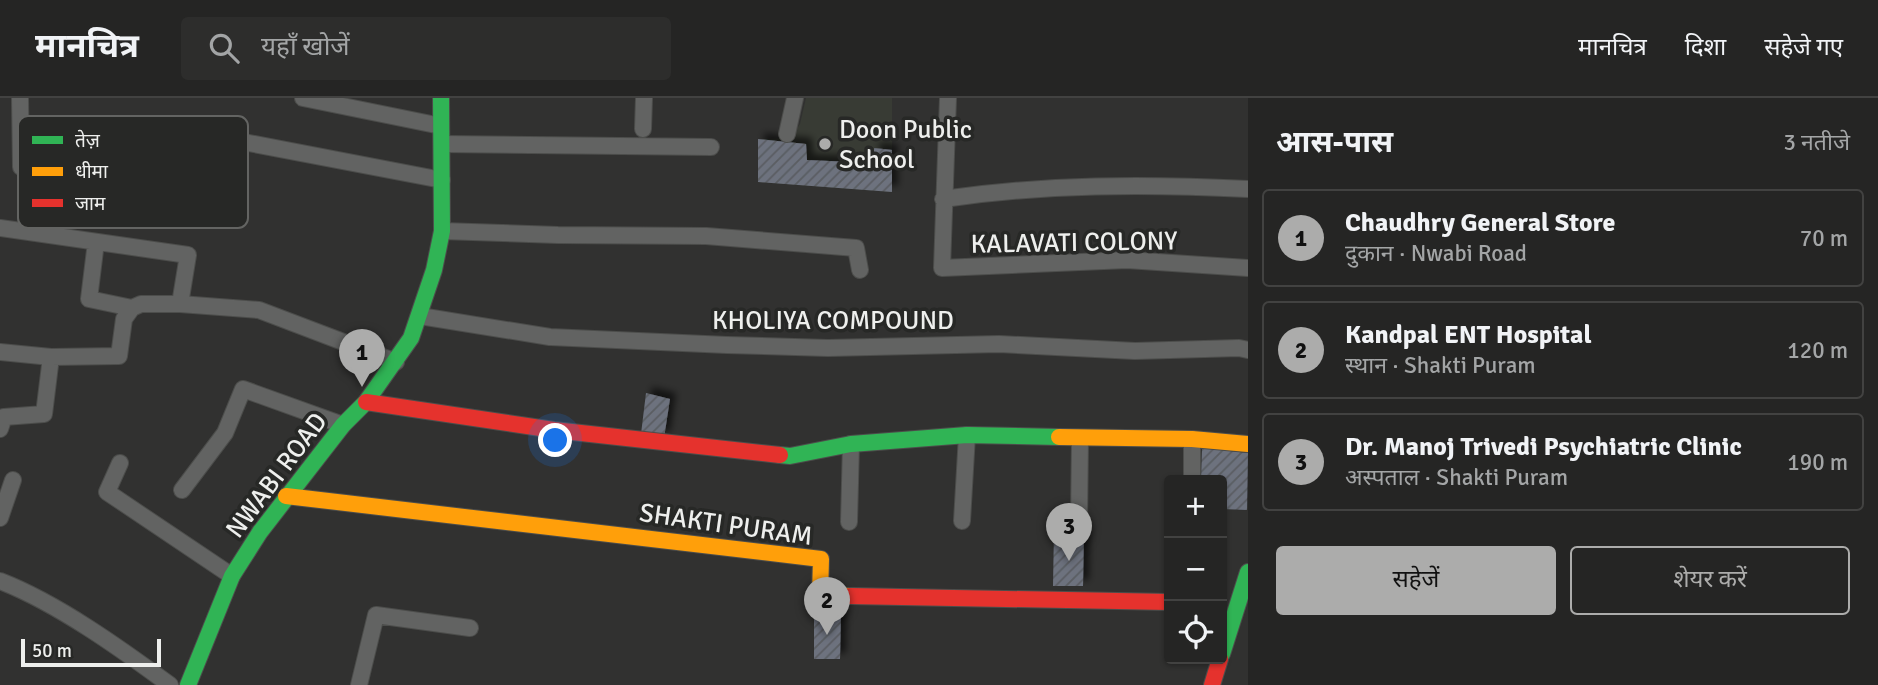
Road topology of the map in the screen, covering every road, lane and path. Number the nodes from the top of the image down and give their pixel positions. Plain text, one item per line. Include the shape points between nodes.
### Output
1 (20, 98) edge
2 (303, 98) edge
3 (441, 98) edge
4 (644, 98) edge
5 (795, 98) edge
6 (948, 98) edge
7 (21, 116) edge
8 (441, 126) junction
9 (643, 129) dead end
10 (787, 134) dead end
11 (248, 143) edge
12 (442, 144) junction
13 (711, 147) dead end
14 (442, 180) junction
15 (1248, 189) edge
16 (943, 199) junction
17 (0, 228) edge
18 (442, 231) junction
19 (96, 242) junction
20 (1248, 268) edge
21 (860, 270) dead end
22 (180, 303) junction
23 (132, 308) junction
24 (420, 316) junction
25 (1248, 350) edge
26 (0, 352) edge
27 (51, 357) junction
28 (396, 362) junction
29 (366, 402) junction
30 (343, 425) junction
31 (0, 429) edge
32 (967, 435) junction
33 (1080, 438) junction
34 (1192, 439) junction
35 (851, 444) junction
36 (1248, 444) edge
37 (120, 463) dead end
38 (1192, 475) edge
39 (13, 480) dead end
40 (182, 490) dead end
41 (286, 496) junction
42 (0, 518) edge
43 (962, 521) dead end
44 (849, 523) dead end
45 (1079, 523) dead end
46 (1248, 572) edge
47 (232, 576) junction
48 (0, 581) edge
49 (1164, 602) edge
50 (1230, 604) edge
51 (1227, 622) edge
52 (470, 628) dead end
53 (1220, 664) edge
54 (1218, 684) edge
55 (170, 685) edge
56 (188, 685) edge
57 (359, 685) edge

1 - 7 street
2 - 8 street
3 - 8 street, NWABI ROAD
4 - 9 street
5 - 10 street
6 - 16 street
8 - 12 street, NWABI ROAD
11 - 14 street
12 - 13 street
12 - 14 street, NWABI ROAD
14 - 18 street, NWABI ROAD
15 - 16 street via 1118,185 998,191
16 - 20 street, KALAVATI COLONY via 943,268 1127,260
17 - 19 street
18 - 21 street via 706,236 856,248
18 - 24 street, NWABI ROAD
19 - 22 street via 188,255
19 - 23 street via 89,299
22 - 23 street
22 - 28 street via 259,310
23 - 27 street via 124,319 119,356
24 - 25 street, KHOLIYA COMPOUND via 550,337 727,345 999,344 1135,351
24 - 28 street, NWABI ROAD
26 - 27 street
27 - 31 street via 44,414 4,417
28 - 29 street, NWABI ROAD
29 - 30 street, NWABI ROAD
29 - 35 street via 554,430 790,456
30 - 40 street via 243,389 225,433
30 - 41 street, NWABI ROAD
32 - 33 street
32 - 35 street
32 - 43 street
33 - 34 street
33 - 45 street
34 - 36 street
34 - 38 street
35 - 44 street
37 - 47 street via 107,492
39 - 42 street
41 - 47 street, NWABI ROAD
41 - 49 street, SHAKTI PURAM via 821,559 820,595
46 - 50 street
47 - 56 street, NWABI ROAD
48 - 55 street via 26,591
50 - 51 street
52 - 57 street via 376,615
53 - 54 street

